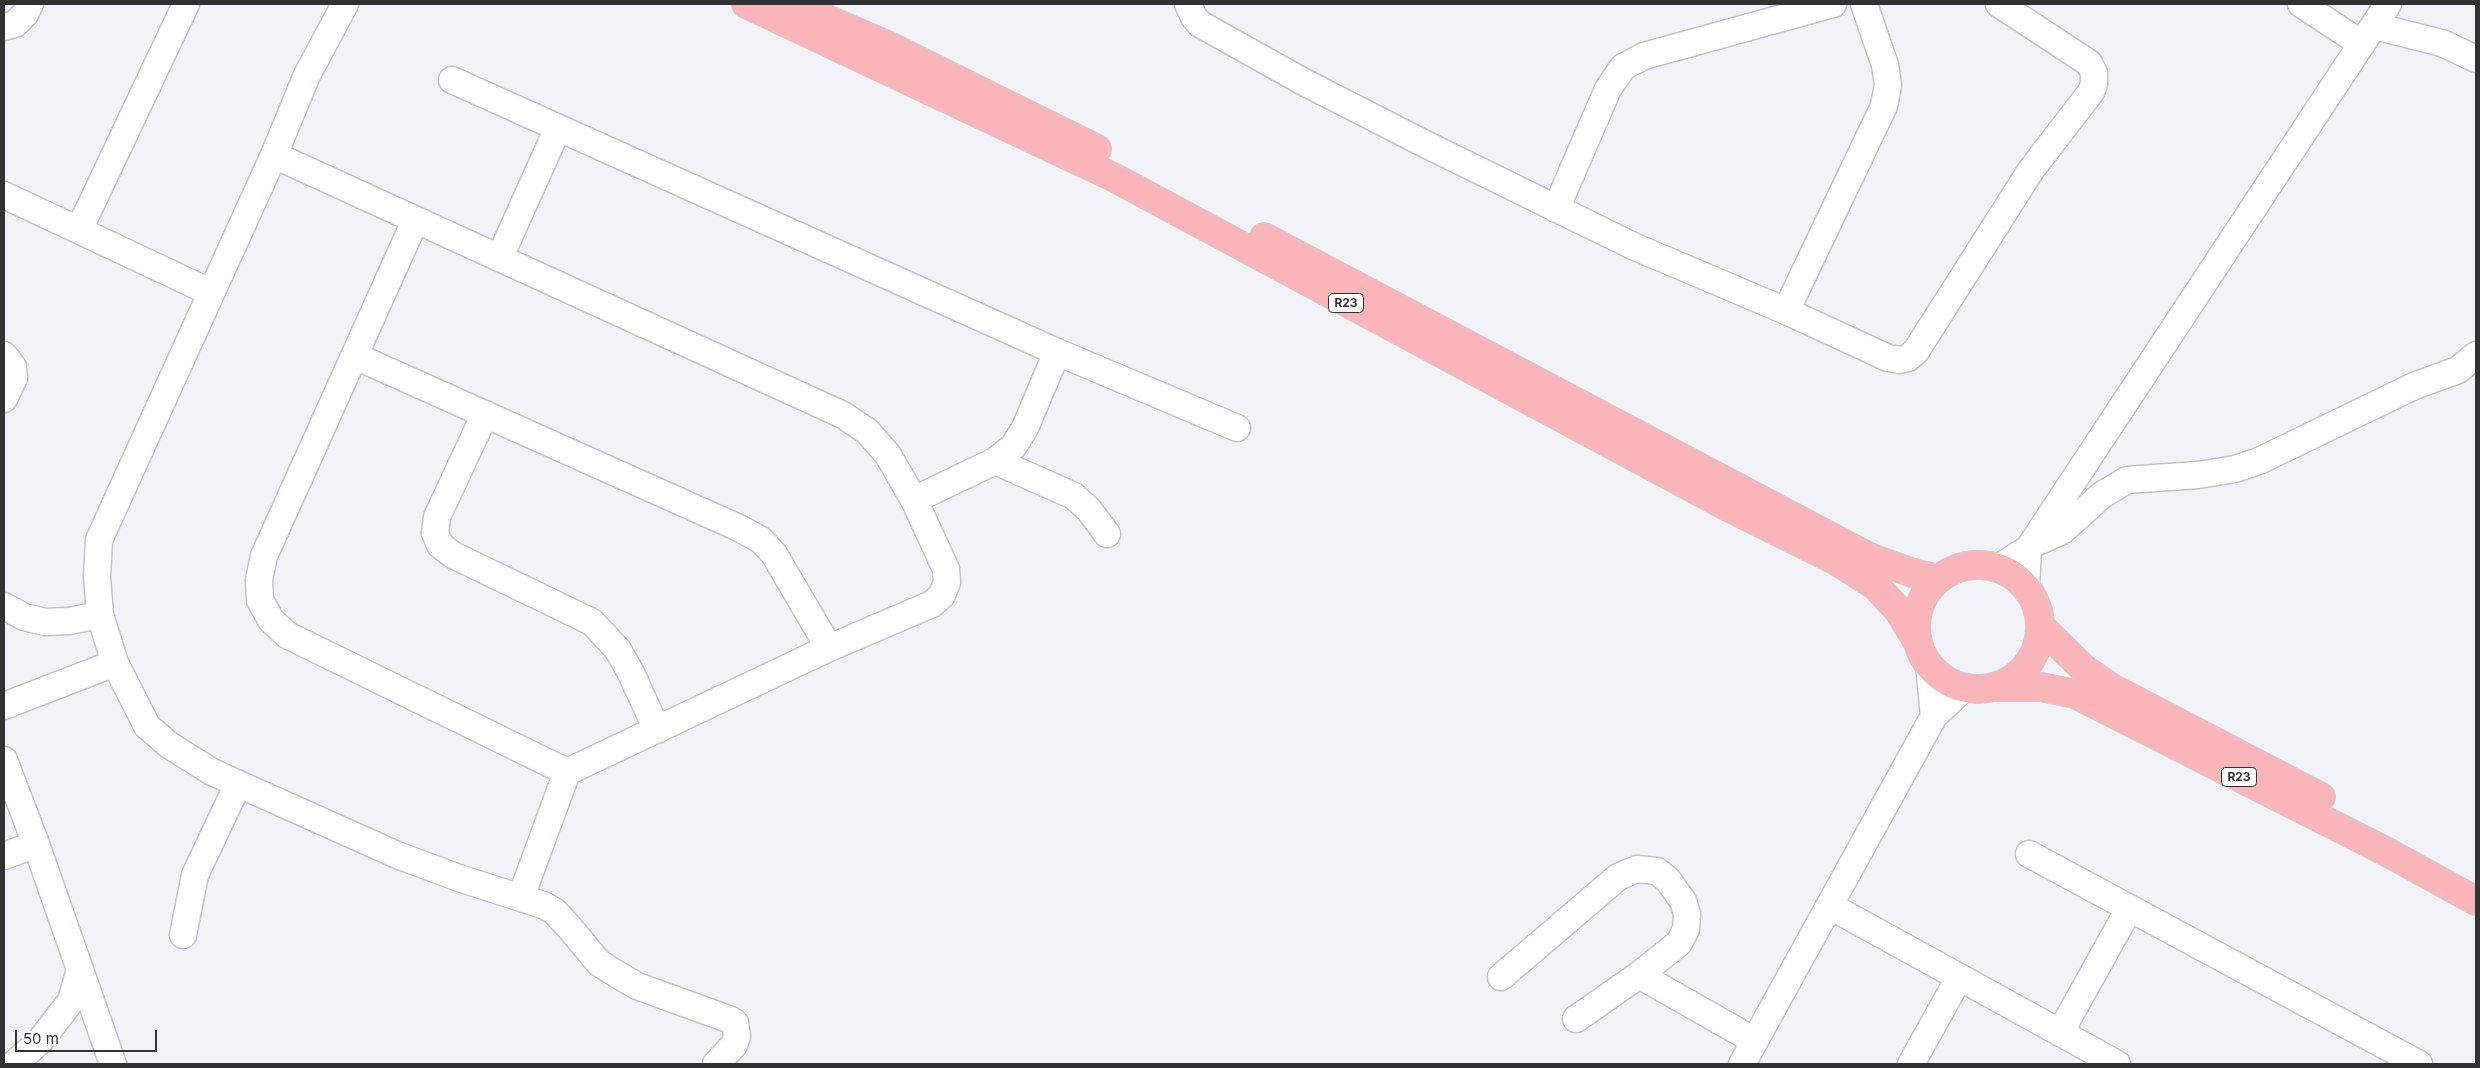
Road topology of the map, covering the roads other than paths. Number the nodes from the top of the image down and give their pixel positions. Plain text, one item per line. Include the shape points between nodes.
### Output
1 (30, 4) edge
2 (186, 4) edge
3 (345, 4) edge
4 (746, 4) edge
5 (792, 4) edge
6 (1188, 4) edge
7 (1834, 4) edge
8 (1864, 4) edge
9 (1999, 4) edge
10 (2301, 4) edge
11 (2388, 4) edge
12 (4, 26) edge
13 (2368, 35) junction
14 (2476, 59) edge
15 (452, 80) dead end
16 (558, 128) junction
17 (274, 155) junction
18 (4, 195) edge
19 (1556, 209) junction
20 (416, 221) junction
21 (79, 230) junction
22 (500, 258) junction
23 (210, 292) junction
24 (1786, 311) junction
25 (1057, 352) junction
26 (4, 355) edge
27 (2476, 355) edge
28 (354, 356) junction
29 (4, 399) edge
30 (485, 414) junction
31 (1237, 428) dead end
32 (995, 462) junction
33 (914, 500) junction
34 (1107, 534) dead end
35 (2029, 547) junction
36 (1998, 568) junction
37 (1938, 578) junction
38 (2026, 587) junction
39 (4, 606) edge
40 (100, 615) junction
41 (2040, 626) junction
42 (1917, 641) junction
43 (829, 648) junction
44 (115, 663) junction
45 (1929, 666) junction
46 (1965, 687) junction
47 (1993, 687) junction
48 (4, 706) edge
49 (1934, 716) junction
50 (657, 730) junction
51 (4, 760) edge
52 (567, 772) junction
53 (238, 784) junction
54 (36, 844) junction
55 (2029, 854) dead end
56 (4, 856) edge
57 (2476, 880) edge
58 (521, 897) junction
59 (2476, 901) edge
60 (1830, 906) junction
61 (2129, 909) junction
62 (183, 935) dead end
63 (80, 969) junction
64 (1639, 975) junction
65 (1502, 977) dead end
66 (1959, 978) junction
67 (1576, 1020) dead end
68 (2060, 1033) junction
69 (1755, 1041) junction
70 (14, 1064) edge
71 (113, 1064) edge
72 (716, 1064) edge
73 (1742, 1064) edge
74 (1911, 1064) edge
75 (2117, 1064) edge
76 (2419, 1064) edge

1 - 12 street via 15,24
2 - 21 street
3 - 17 street via 307,75
4 - 42 main road, R23 via 1115,178 1719,502 1836,560 1876,586 1899,611
5 - 37 main road, R23 via 887,45 1087,144 1870,558
6 - 19 street via 1200,24 1302,81
7 - 19 street via 1644,56 1623,68 1608,89
8 - 24 street via 1888,85 1884,106
9 - 24 street via 2089,63 2094,73 2094,84 2031,170 1916,352 1908,358 1888,358
10 - 13 street
11 - 13 street
13 - 14 street via 2442,44
13 - 35 street
15 - 16 street
16 - 22 street
16 - 25 street
17 - 20 street
17 - 23 street
18 - 21 street
19 - 24 street via 1633,246
20 - 22 street
20 - 28 street
21 - 23 street
22 - 33 street via 844,415 867,432 888,455
23 - 40 street via 99,540 96,577
25 - 31 street
25 - 32 street via 1025,428 1013,447
26 - 29 street via 14,373
27 - 35 street via 2458,370 2414,386 2259,462 2235,469 2127,480 2108,491 2062,531
28 - 30 street
28 - 52 street via 264,556 259,580 260,600 272,620 287,635
30 - 43 street via 761,540 774,554
30 - 50 street via 437,517 435,533 440,545 453,555 592,622 618,650 632,673
32 - 33 street
32 - 34 street via 1074,496
33 - 43 street via 946,569 947,582 942,595 932,604
35 - 36 street
35 - 38 street
36 - 37 main road, R23 via 1961,567
36 - 38 main road, R23
37 - 42 main road, R23 via 1928,588 1919,607 1915,627
38 - 41 main road, R23 via 2036,606
39 - 40 street via 24,617 45,622
40 - 44 street
41 - 47 main road, R23 via 2034,653 2027,664 2017,675
41 - 57 main road, R23 via 2083,668 2112,688
42 - 45 main road, R23
43 - 50 street
44 - 48 street
44 - 53 street via 147,726 169,745
45 - 46 main road, R23 via 1939,676
45 - 49 street
46 - 47 main road, R23
46 - 49 street
47 - 59 main road, R23 via 2041,687 2075,694 2387,852
49 - 60 street
50 - 52 street
51 - 54 street
52 - 58 street
53 - 58 street via 397,855
53 - 62 street via 195,875
54 - 56 street
54 - 63 street
55 - 61 street
58 - 72 street via 554,912 599,963 615,973 637,986 735,1024 737,1036 734,1045
60 - 66 street
60 - 69 street
61 - 68 street
61 - 76 street
63 - 70 street via 71,1001 40,1041
63 - 71 street
64 - 65 street via 1679,943 1686,930 1688,914 1668,880 1657,871 1638,869 1618,877
64 - 67 street
64 - 69 street
66 - 68 street
66 - 74 street
68 - 75 street
69 - 73 street

